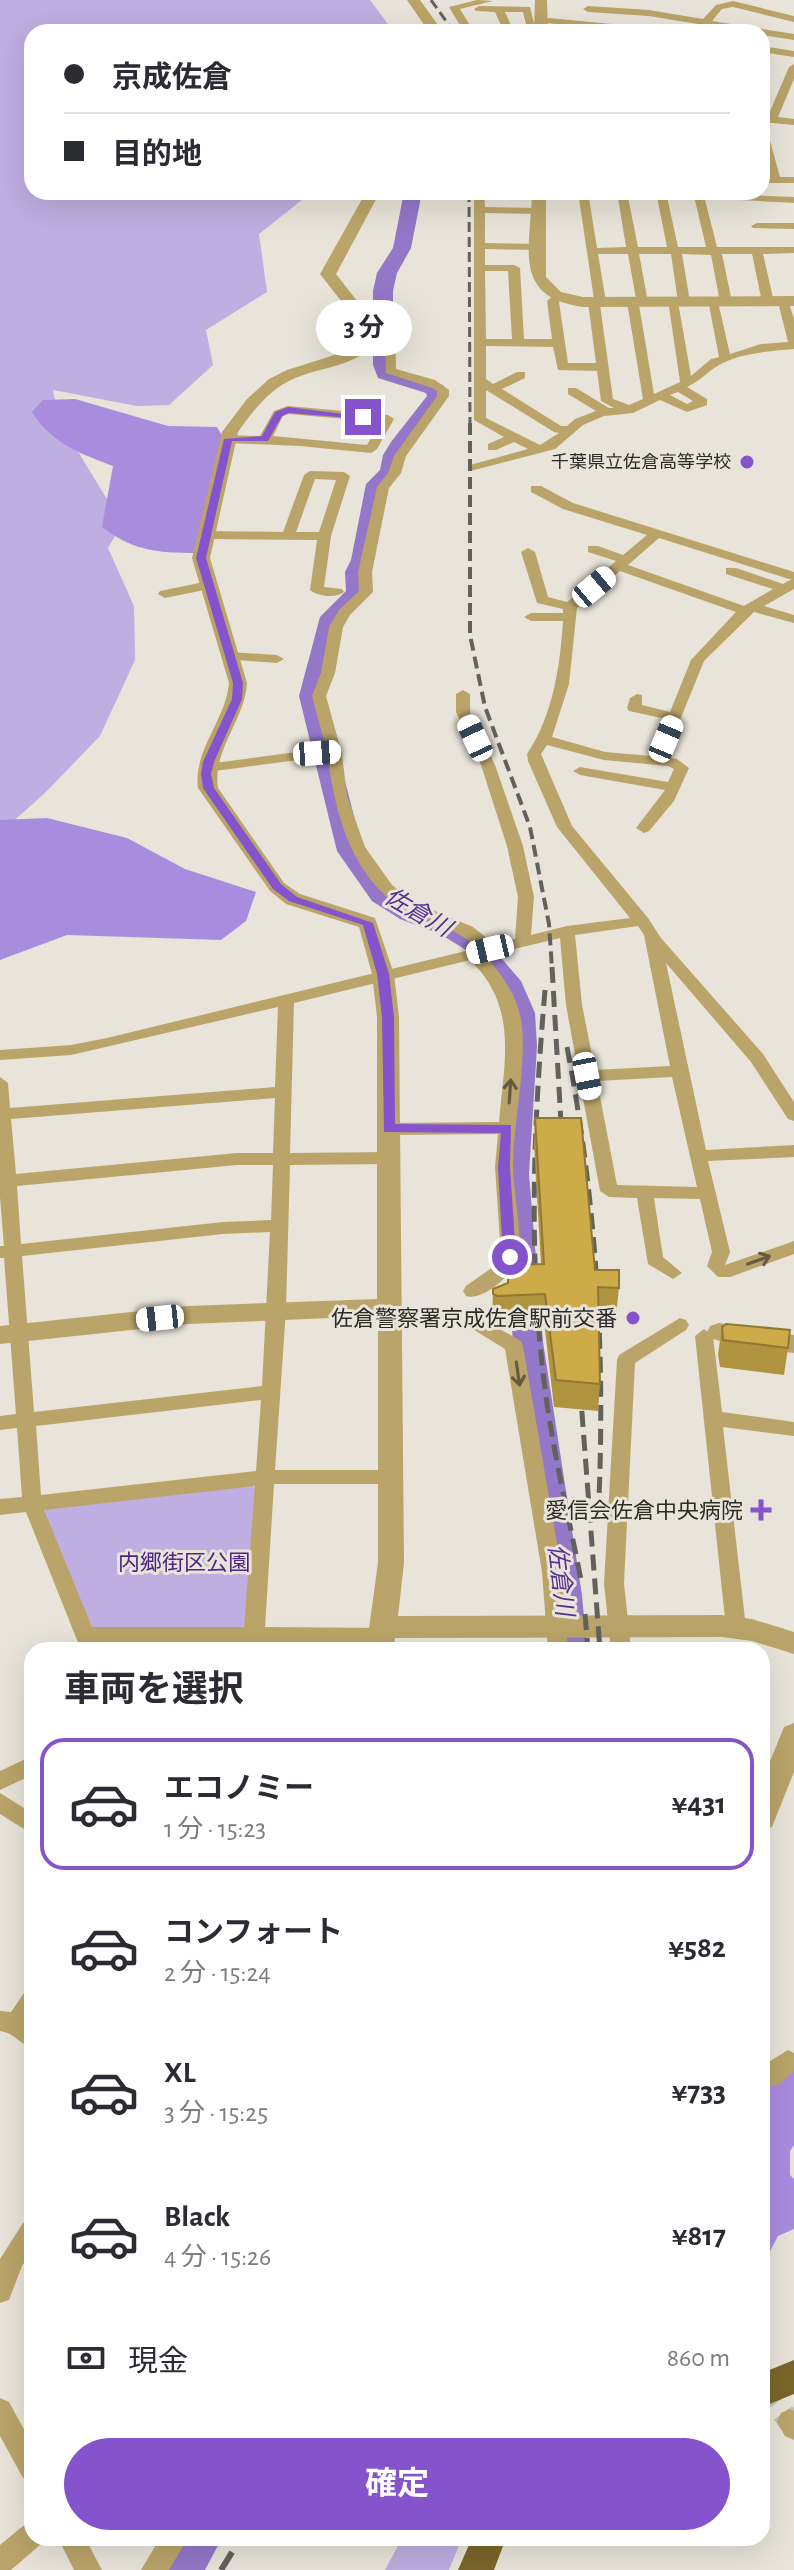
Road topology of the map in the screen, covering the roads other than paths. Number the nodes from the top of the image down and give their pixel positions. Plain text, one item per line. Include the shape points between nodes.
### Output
1 (413, 0) edge
2 (491, 0) edge
3 (541, 0) edge
4 (619, 0) edge
5 (666, 3) dead end
6 (479, 9) dead end
7 (499, 9) junction
8 (588, 9) junction
9 (684, 19) junction
10 (794, 19) edge
11 (705, 22) junction
12 (430, 24) edge
13 (464, 24) edge
14 (506, 24) edge
15 (530, 24) edge
16 (543, 24) edge
17 (548, 24) edge
18 (717, 24) edge
19 (770, 33) edge
20 (794, 37) edge
21 (770, 50) edge
22 (794, 54) edge
23 (794, 67) edge
24 (770, 113) edge
25 (770, 119) edge
26 (794, 122) edge
27 (770, 159) edge
28 (770, 180) edge
29 (776, 180) junction
30 (794, 180) edge
31 (770, 199) edge
32 (369, 200) edge
33 (479, 200) edge
34 (539, 200) edge
35 (584, 200) edge
36 (623, 200) edge
37 (663, 200) edge
38 (700, 200) edge
39 (794, 200) edge
40 (479, 210) junction
41 (538, 211) junction
42 (757, 226) dead end
43 (794, 226) edge
44 (479, 246) junction
45 (538, 247) junction
46 (794, 250) edge
47 (593, 251) junction
48 (633, 251) junction
49 (674, 251) junction
50 (757, 251) junction
51 (714, 252) junction
52 (479, 268) junction
53 (558, 297) junction
54 (597, 302) junction
55 (638, 302) junction
56 (678, 302) junction
57 (719, 302) junction
58 (782, 302) edge
59 (369, 327) junction
60 (480, 342) junction
61 (518, 343) junction
62 (557, 343) junction
63 (794, 344) edge
64 (725, 359) junction
65 (602, 367) junction
66 (521, 375) dead end
67 (480, 381) junction
68 (682, 384) junction
69 (492, 389) junction
70 (572, 391) dead end
71 (654, 398) junction
72 (629, 410) junction
73 (608, 413) junction
74 (571, 430) junction
75 (514, 437) junction
76 (228, 439) junction
77 (265, 439) junction
78 (492, 447) dead end
79 (540, 450) junction
80 (474, 468) dead end
81 (536, 489) dead end
82 (656, 534) junction
83 (207, 535) junction
84 (288, 536) junction
85 (324, 536) junction
86 (593, 549) dead end
87 (528, 552) dead end
88 (622, 563) junction
89 (731, 571) dead end
90 (794, 576) edge
91 (209, 585) junction
92 (788, 586) edge
93 (337, 592) dead end
94 (165, 594) dead end
95 (749, 609) junction
96 (570, 612) junction
97 (531, 617) dead end
98 (794, 619) edge
99 (230, 656) junction
100 (277, 659) dead end
101 (463, 694) dead end
102 (637, 698) dead end
103 (675, 717) junction
104 (546, 740) junction
105 (334, 751) junction
106 (657, 760) junction
107 (207, 768) junction
108 (580, 771) dead end
109 (673, 787) junction
110 (644, 828) dead end
111 (642, 921) junction
112 (567, 931) junction
113 (653, 938) junction
114 (523, 941) junction
115 (490, 949) junction
116 (472, 953) junction
117 (383, 974) junction
118 (286, 999) junction
119 (0, 1055) edge
120 (679, 1071) junction
121 (587, 1076) junction
122 (0, 1083) edge
123 (282, 1092) junction
124 (1, 1114) edge
125 (794, 1115) edge
126 (507, 1128) junction
127 (388, 1129) junction
128 (794, 1151) edge
129 (699, 1156) junction
130 (280, 1158) junction
131 (389, 1158) junction
132 (4, 1182) edge
133 (645, 1193) junction
134 (707, 1193) junction
135 (278, 1226) junction
136 (794, 1247) edge
137 (6, 1251) edge
138 (673, 1273) dead end
139 (472, 1291) dead end
140 (390, 1307) junction
141 (277, 1309) junction
142 (472, 1320) dead end
143 (680, 1325) dead end
144 (9, 1334) edge
145 (711, 1334) joint
146 (794, 1344) edge
147 (271, 1392) junction
148 (713, 1418) junction
149 (25, 1420) junction
150 (0, 1423) edge
151 (794, 1429) edge
152 (266, 1477) junction
153 (391, 1477) junction
154 (32, 1503) junction
155 (0, 1507) edge
156 (736, 1628) junction
157 (254, 1636) junction
158 (382, 1638) edge
159 (621, 1638) edge
160 (557, 1639) edge
161 (88, 1642) edge
162 (112, 1642) edge
163 (794, 1643) edge
164 (794, 1735) edge
165 (24, 1769) edge
166 (0, 1781) edge
167 (770, 1797) edge
168 (0, 1802) edge
169 (24, 1819) edge
170 (788, 2061) dead end
171 (770, 2076) edge
172 (24, 2242) edge
173 (0, 2291) edge
174 (794, 2377) edge
175 (770, 2387) edge
176 (0, 2411) edge
177 (24, 2454) edge
178 (24, 2542) edge
179 (76, 2546) edge
180 (170, 2546) edge
181 (486, 2546) edge
182 (0, 2562) edge
183 (89, 2570) edge
184 (154, 2570) edge
185 (476, 2570) edge

1 - 12 street
2 - 13 street via 454,7
3 - 16 street
4 - 8 street
5 - 9 street
6 - 7 street
7 - 14 street
7 - 15 street via 527,9
8 - 9 street
8 - 17 street
9 - 11 street
10 - 11 street via 733,4 719,7
11 - 18 street
19 - 20 street
21 - 22 street
23 - 24 street
25 - 26 street
27 - 29 street
28 - 29 street
29 - 30 street
31 - 39 street
32 - 59 street via 328,274
33 - 40 street
34 - 41 street
35 - 47 street
36 - 48 street
37 - 49 street
38 - 51 street
40 - 41 street
40 - 44 street
41 - 45 street
42 - 43 street
44 - 45 street
44 - 52 street
45 - 53 street via 542,288
46 - 50 street
47 - 48 street
47 - 54 street
48 - 49 street
48 - 55 street
49 - 51 street
49 - 56 street
50 - 51 street
50 - 58 street
51 - 57 street
52 - 60 street
52 - 61 street via 514,268
53 - 54 street
53 - 62 street via 553,301
54 - 55 street
54 - 65 street
55 - 56 street
55 - 71 street
56 - 57 street
56 - 68 street
57 - 58 street
57 - 64 street
58 - 63 street
59 - 76 street via 368,342 352,355 293,373 270,386 236,422
59 - 105 street via 391,327 390,370 437,385 443,396 383,487 365,572 366,592 336,627 319,696
60 - 61 street
60 - 67 street
61 - 62 street
62 - 65 street via 562,367
63 - 64 street
64 - 68 street
65 - 72 street via 607,401
66 - 69 street
67 - 69 street
67 - 75 street via 480,420
68 - 71 street
68 - 71 street via 703,402 687,408
69 - 74 street via 558,429
70 - 73 street
71 - 72 street
72 - 73 street
73 - 74 street
74 - 79 street
75 - 78 street
75 - 79 street
76 - 77 street
76 - 83 street
77 - 77 street via 371,449 388,419 288,410 278,414
79 - 80 street
81 - 82 street via 568,506
82 - 88 street
82 - 90 street
83 - 84 street
83 - 91 street via 201,558
84 - 85 street
84 - 85 street via 310,475 344,476
85 - 93 street via 317,590
86 - 88 street
87 - 96 street via 542,600
88 - 95 street
88 - 96 street
89 - 92 street
91 - 94 street
91 - 99 street
92 - 95 street
95 - 98 street
95 - 103 street via 698,660
96 - 97 street
96 - 104 street via 569,644
99 - 100 street
99 - 107 street via 237,699
101 - 114 street via 463,712 488,765 515,846 526,897
102 - 103 street via 634,708
103 - 106 street
104 - 106 street via 604,756
104 - 111 street via 534,754 535,761 565,827
105 - 107 street
105 - 115 street via 340,796 358,847 387,888 411,906 467,930
106 - 109 street via 682,768
107 - 117 street via 208,788 277,887 293,899 368,923
108 - 109 street
109 - 110 street
111 - 112 street
111 - 113 street
112 - 114 street
112 - 121 street
113 - 120 street
113 - 125 street via 757,1058
114 - 115 street
115 - 116 street
116 - 117 street
126 -> 116 street via 513,1016 498,980
117 - 118 street
117 - 127 street
118 - 119 street via 107,1043
118 - 123 street
120 - 121 street
120 - 129 street
121 - 133 street via 609,1191
122 - 124 street
123 - 124 street
123 - 130 street
124 - 132 street
126 - 127 street
126 - 139 street via 510,1257
127 - 131 street
128 - 129 street
129 - 134 street
130 - 131 street
130 - 132 street
130 - 135 street
131 - 140 street
132 - 137 street
133 - 134 street
133 - 138 street via 654,1260
134 -> 136 street via 720,1269
135 - 137 street
135 - 141 street
137 - 144 street
140 - 141 street
140 - 153 street
141 - 144 street
141 - 147 street
142 -> 160 street via 514,1346 552,1572
143 - 159 street via 626,1360 614,1583
144 - 149 street
145 - 146 street
145 - 148 street
147 - 149 street
147 - 152 street
148 - 151 street
148 - 156 street
149 - 150 street
149 - 154 street
152 - 153 street
152 - 154 street
152 - 157 street
153 - 158 street via 391,1563
154 - 155 street
154 - 161 street
156 - 159 street
156 - 163 street
157 - 158 street
157 - 162 street
158 - 160 street
159 - 160 street
164 - 167 street
165 - 166 street
168 - 169 street
170 - 171 street
172 - 173 street
174 - 175 highway
176 - 177 street
178 - 182 street
179 - 183 street
180 - 184 street
181 - 185 highway

